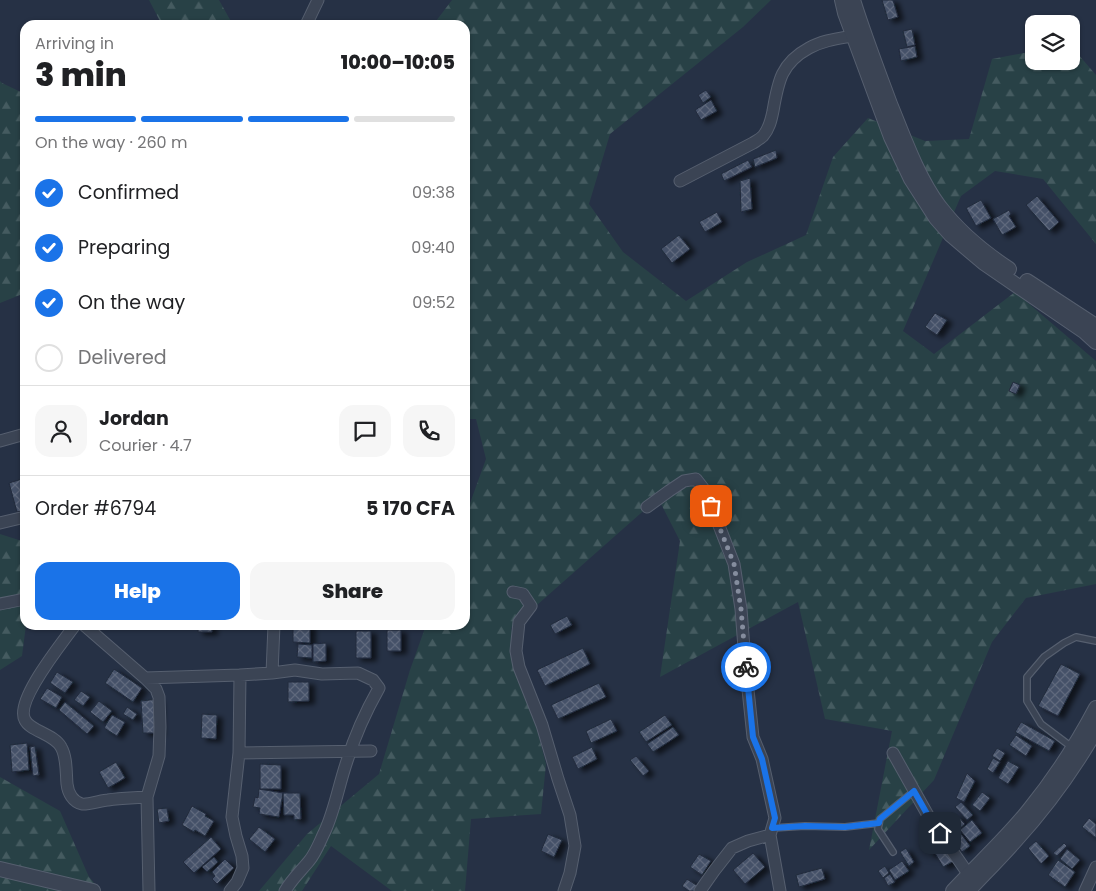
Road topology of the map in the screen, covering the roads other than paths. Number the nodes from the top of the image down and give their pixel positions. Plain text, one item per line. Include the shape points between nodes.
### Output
1 (318, 0) edge
2 (842, 0) edge
3 (853, 0) edge
4 (308, 20) edge
5 (859, 35) junction
6 (680, 181) dead end
7 (1093, 327) edge
8 (20, 435) edge
9 (0, 441) edge
10 (647, 507) dead end
11 (20, 518) edge
12 (0, 522) edge
13 (513, 592) dead end
14 (20, 600) edge
15 (0, 604) edge
16 (71, 630) edge
17 (90, 630) edge
18 (274, 630) edge
19 (1096, 640) edge
20 (272, 672) junction
21 (240, 675) junction
22 (145, 678) junction
23 (1096, 708) edge
24 (1096, 730) edge
25 (1073, 748) junction
26 (350, 752) junction
27 (371, 752) dead end
28 (238, 753) junction
29 (892, 753) dead end
30 (914, 791) junction
31 (146, 797) junction
32 (879, 823) junction
33 (771, 832) junction
34 (893, 852) dead end
35 (1096, 867) edge
36 (0, 869) edge
37 (969, 874) junction
38 (93, 891) edge
39 (149, 891) edge
40 (230, 891) edge
41 (285, 891) edge
42 (564, 891) edge
43 (700, 891) edge
44 (780, 891) edge
45 (953, 891) edge
46 (968, 891) edge
47 (1085, 891) edge

1 - 4 street
2 - 5 street
3 - 5 street
5 - 6 street via 822,42 792,59 777,88 771,124 763,136
5 - 7 street via 923,180 939,206 974,243
8 - 9 street
10 - 33 street via 684,482 696,479 703,488 734,564 753,737 762,759 775,818
11 - 12 street
13 - 42 street via 523,594 531,606 519,622 516,651 570,815 574,846
14 - 15 street
16 - 31 street via 27,696 22,711 24,719 61,747 72,799 82,804
17 - 22 street
18 - 20 street
19 - 25 lane via 1076,637 1070,640 1044,656 1026,677 1027,701 1041,724
20 - 21 street
20 - 26 street via 358,673 373,680 380,688
21 - 22 street
21 - 28 street
22 - 31 street via 156,689 160,727 159,756
23 - 25 street
24 - 46 street via 1049,802
25 - 37 street via 1028,811
26 - 27 street
26 - 28 street
26 - 41 street via 326,829 310,860
28 - 40 street via 232,817 243,868 238,882
29 - 30 street
30 - 32 lane
30 - 37 street
31 - 39 street
32 - 33 lane via 845,827 805,826
32 - 34 lane via 878,829
33 - 43 street via 732,848
33 - 44 street
35 - 47 street
36 - 38 street
37 - 45 street

